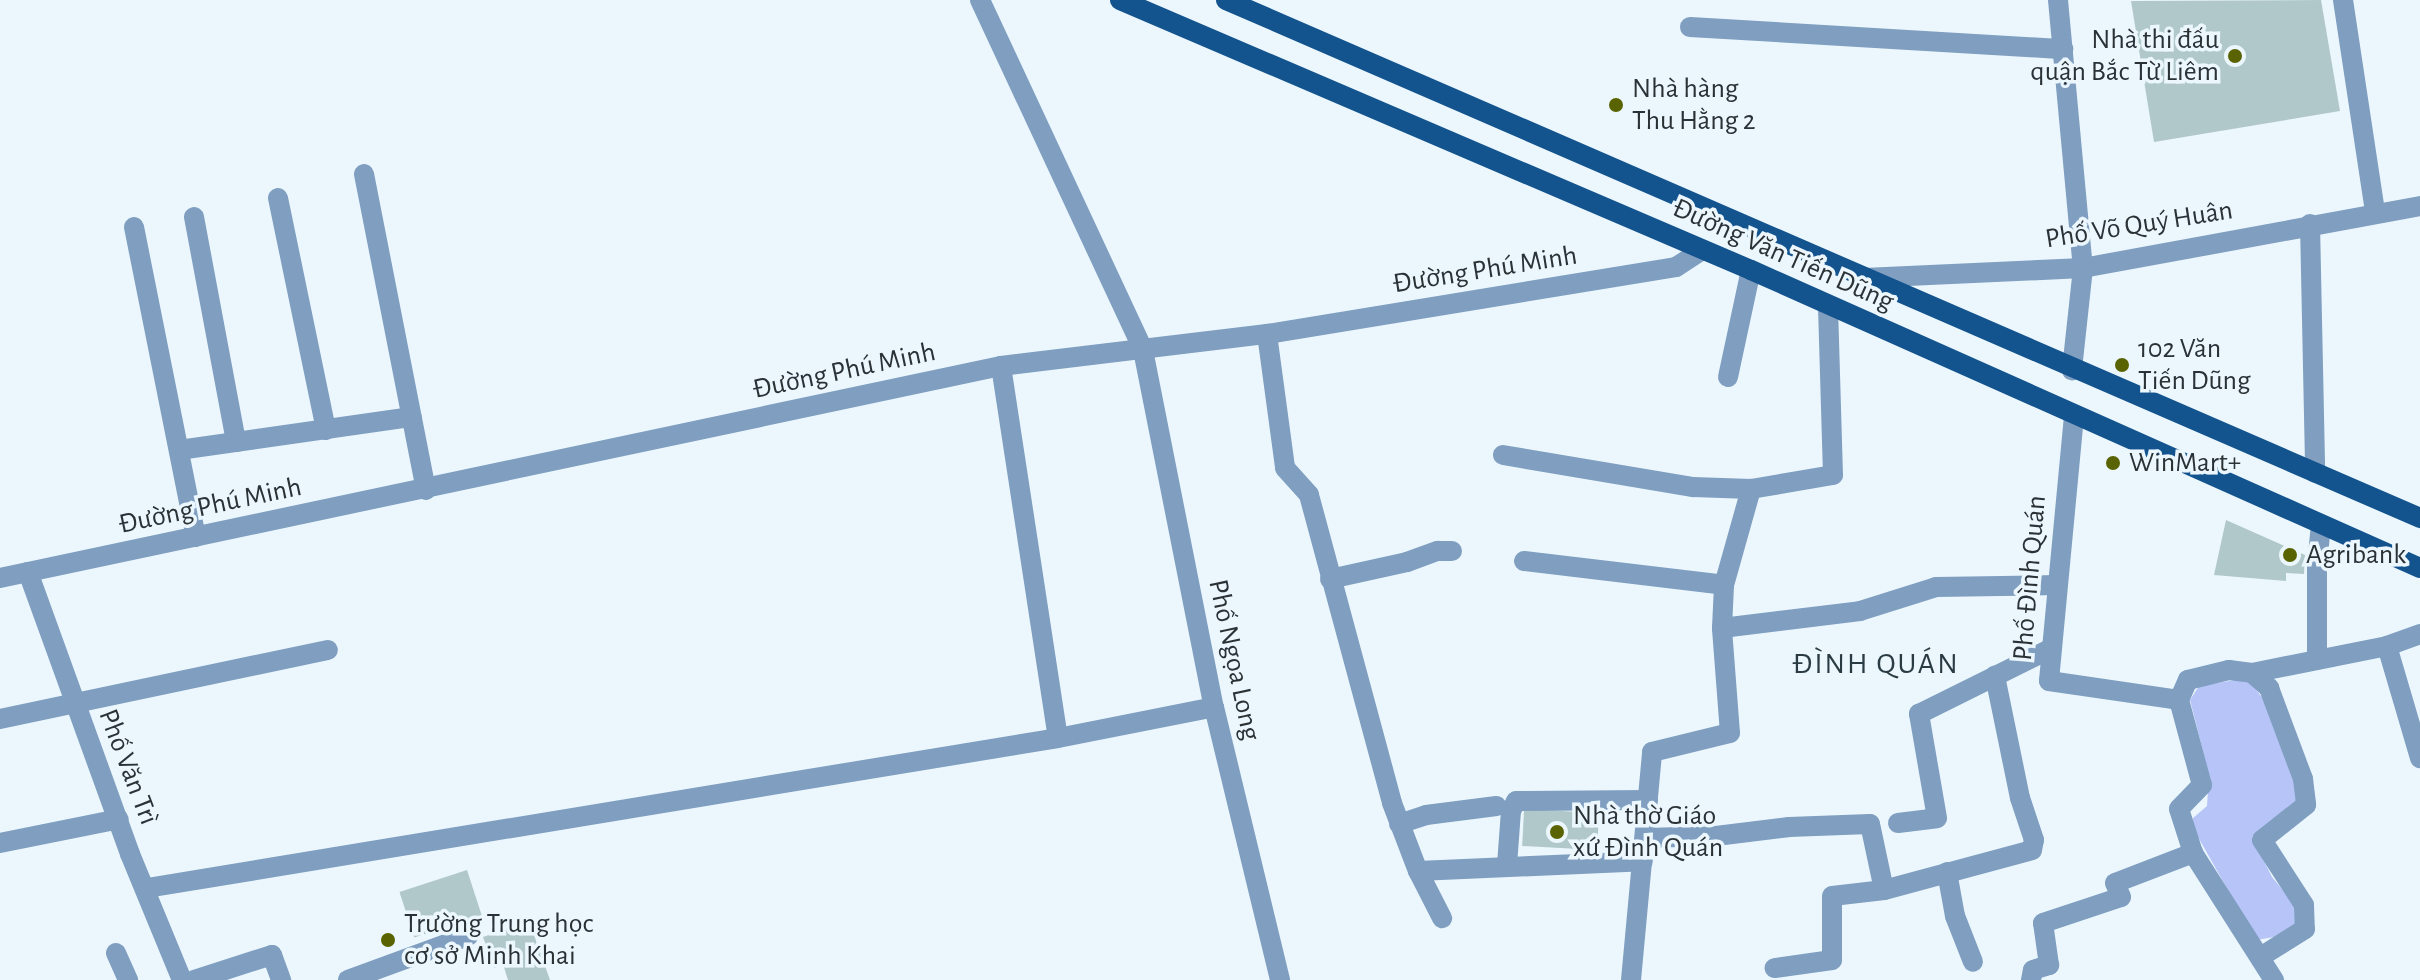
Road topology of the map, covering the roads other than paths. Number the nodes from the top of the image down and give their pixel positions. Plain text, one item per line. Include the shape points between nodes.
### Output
1 (980, 0) edge
2 (1120, 0) edge
3 (1226, 0) edge
4 (2058, 0) edge
5 (2343, 0) edge
6 (1690, 27) dead end
7 (2063, 49) junction
8 (364, 174) dead end
9 (278, 198) dead end
10 (2420, 206) edge
11 (2375, 212) junction
12 (194, 217) dead end
13 (2310, 224) junction
14 (134, 227) dead end
15 (1702, 250) junction
16 (2083, 268) junction
17 (1751, 270) junction
18 (1864, 278) junction
19 (1828, 305) junction
20 (1267, 334) junction
21 (1143, 350) junction
22 (1001, 366) junction
23 (2072, 370) junction
24 (1728, 377) dead end
25 (2074, 416) junction
26 (412, 417) junction
27 (326, 430) junction
28 (236, 442) junction
29 (179, 450) junction
30 (1503, 455) dead end
31 (2315, 473) junction
32 (1751, 489) junction
33 (426, 490) junction
34 (2420, 518) edge
35 (2321, 524) junction
36 (196, 537) junction
37 (1452, 551) dead end
38 (1524, 561) dead end
39 (2420, 568) edge
40 (28, 572) junction
41 (0, 578) edge
42 (1330, 579) junction
43 (1724, 585) junction
44 (2057, 585) junction
45 (1722, 628) junction
46 (2420, 634) edge
47 (2387, 646) junction
48 (2052, 648) junction
49 (328, 650) dead end
50 (2317, 660) junction
51 (2252, 673) junction
52 (1995, 676) junction
53 (2179, 700) junction
54 (73, 703) junction
55 (1214, 707) junction
56 (0, 719) edge
57 (1058, 738) junction
58 (2420, 758) edge
59 (1648, 800) junction
60 (1496, 806) dead end
61 (119, 819) junction
62 (1898, 823) dead end
63 (1399, 824) junction
64 (1645, 838) junction
65 (0, 843) edge
66 (2193, 853) junction
67 (1643, 861) junction
68 (1507, 865) junction
69 (1418, 871) junction
70 (1947, 872) junction
71 (147, 888) junction
72 (1884, 890) junction
73 (1442, 918) dead end
74 (468, 936) dead end
75 (116, 953) dead end
76 (2262, 956) junction
77 (1973, 962) dead end
78 (1775, 968) dead end
79 (128, 980) edge
80 (182, 980) edge
81 (194, 980) edge
82 (281, 980) edge
83 (348, 980) edge
84 (1280, 980) edge
85 (1631, 980) edge
86 (2031, 980) edge
87 (2274, 980) edge

1 - 21 street, Phố Ngọa Long
2 - 15 main road, Đường Văn Tiến Dũng
3 - 18 main road, Đường Văn Tiến Dũng
4 - 7 street
5 - 11 street
6 - 7 street
7 - 16 street
8 - 26 street
9 - 27 street
10 - 11 street, Phố Võ Quý Huân
11 - 13 street, Phố Võ Quý Huân
12 - 28 street
13 - 16 street, Phố Võ Quý Huân
13 - 31 street
14 - 29 street
15 - 17 main road, Đường Văn Tiến Dũng
15 - 20 street, Đường Phú Minh via 1676,267
16 - 18 street, Phố Võ Quý Huân
16 - 23 street
17 - 19 main road, Đường Văn Tiến Dũng
17 - 24 street
18 - 23 main road, Đường Văn Tiến Dũng
19 - 25 main road, Đường Văn Tiến Dũng
19 - 32 street via 1833,475
20 - 21 street, Đường Phú Minh
20 - 42 street via 1285,468 1309,495
21 - 22 street, Đường Phú Minh
21 - 55 street, Phố Ngọa Long
22 - 33 street, Đường Phú Minh
22 - 57 street
23 - 31 main road, Đường Văn Tiến Dũng
25 - 35 main road, Đường Văn Tiến Dũng
25 - 44 street, Phố Đình Quán
26 - 27 street
26 - 33 street
27 - 28 street
28 - 29 street
29 - 36 street
30 - 32 street via 1656,483
31 - 34 main road, Đường Văn Tiến Dũng
32 - 43 street
33 - 36 street, Đường Phú Minh
35 - 39 main road, Đường Văn Tiến Dũng
35 - 50 street
36 - 40 street, Đường Phú Minh
37 - 42 street
38 - 43 street
40 - 41 street, Đường Phú Minh
40 - 54 street, Phố Văn Trì
42 - 63 street
43 - 45 street
44 - 45 street via 1936,587 1860,611
44 - 48 street, Phố Đình Quán
45 - 59 street via 1730,733 1655,748
46 - 47 street
47 - 50 street
47 - 58 street
48 - 52 street
48 - 53 street, Phố Đình Quán via 2049,681
49 - 54 street
50 - 51 street
51 - 53 street via 2229,670 2188,680
51 - 76 street via 2269,688 2303,779 2306,805 2262,840 2304,905 2305,929
52 - 62 street via 1919,714 1937,818
52 - 70 street via 2034,846
53 - 66 street via 2202,785 2179,809
54 - 56 street
54 - 61 street, Phố Văn Trì
55 - 57 street
55 - 84 street, Phố Ngọa Long
57 - 71 street
59 - 64 street
59 - 68 street via 1520,799 1511,811
60 - 63 street
61 - 65 street
61 - 71 street, Phố Văn Trì
63 - 69 street
64 - 67 street
64 - 72 street via 1870,824
66 - 76 street
66 - 86 street via 2115,883 2121,897 2043,923 2049,965 2033,970
67 - 68 street
67 - 85 street
68 - 69 street
69 - 73 street
70 - 72 street
70 - 77 street via 1955,916
71 - 80 street, Phố Văn Trì
72 - 78 street via 1832,896 1832,960
74 - 83 street
75 - 79 street
76 - 87 street
81 - 82 street via 272,955

